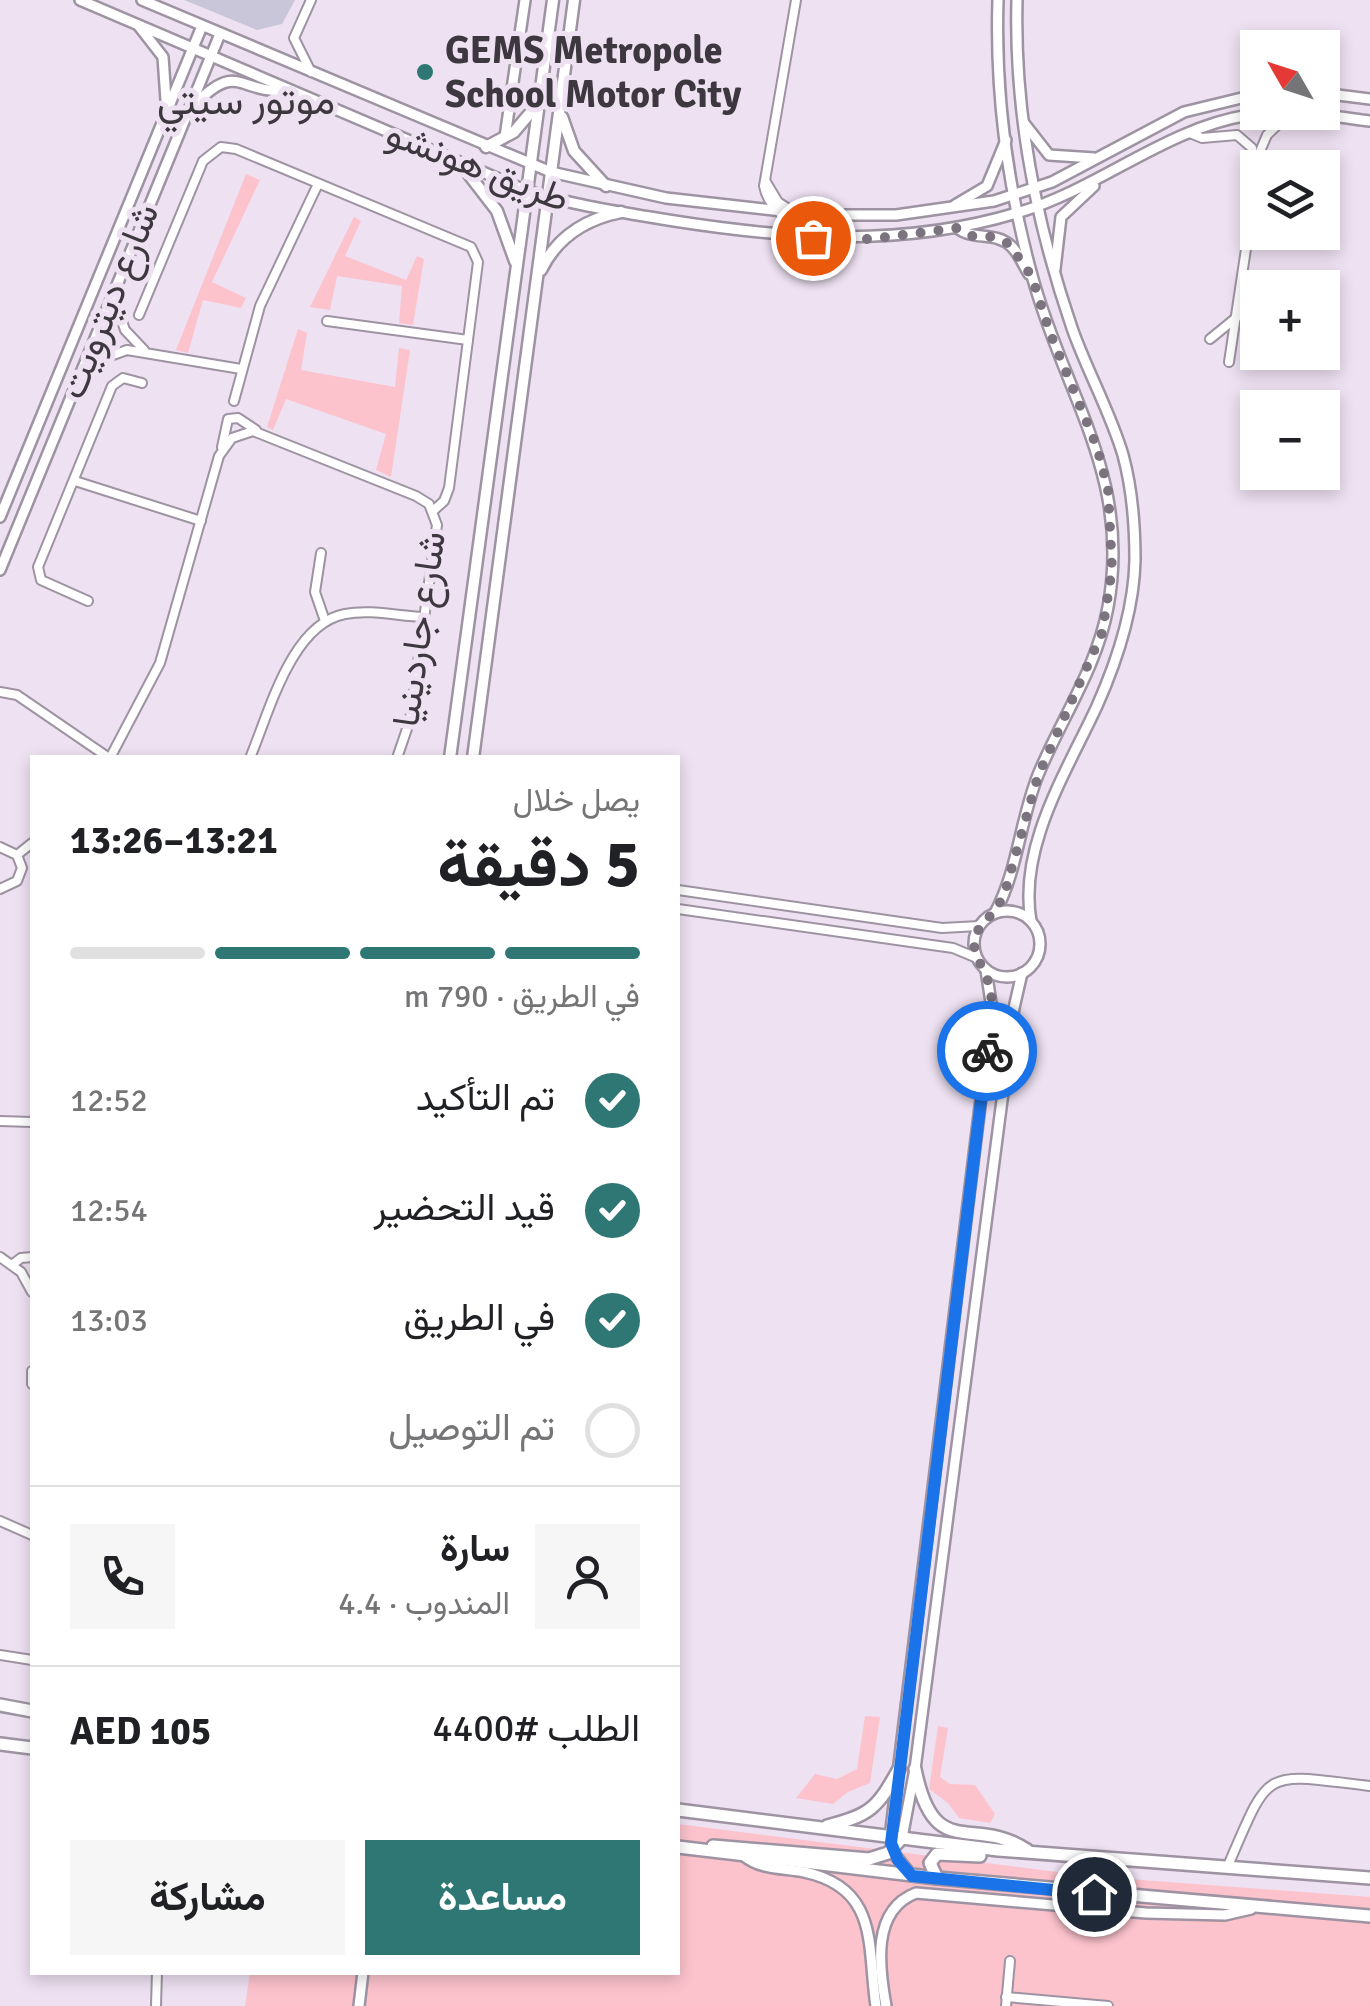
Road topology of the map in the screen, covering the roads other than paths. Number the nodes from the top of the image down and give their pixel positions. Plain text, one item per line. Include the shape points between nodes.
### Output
1 (80, 0) edge
2 (142, 0) edge
3 (311, 0) edge
4 (526, 0) edge
5 (553, 0) edge
6 (574, 0) edge
7 (796, 0) edge
8 (998, 0) edge
9 (1017, 0) edge
10 (137, 23) junction
11 (202, 26) junction
12 (220, 34) junction
13 (193, 46) junction
14 (210, 54) junction
15 (311, 72) junction
16 (292, 90) junction
17 (1340, 95) edge
18 (1240, 98) edge
19 (1370, 99) edge
20 (539, 100) junction
21 (560, 106) junction
22 (166, 110) junction
23 (184, 116) junction
24 (1240, 118) edge
25 (1340, 118) edge
26 (1370, 122) edge
27 (1023, 123) junction
28 (1190, 133) junction
29 (506, 138) junction
30 (468, 139) junction
31 (1006, 140) junction
32 (486, 147) junction
33 (1252, 150) edge
34 (1094, 158) junction
35 (460, 164) junction
36 (530, 165) junction
37 (551, 172) junction
38 (1106, 175) junction
39 (765, 180) junction
40 (318, 184) junction
41 (606, 186) junction
42 (1033, 189) junction
43 (527, 190) junction
44 (1014, 195) junction
45 (548, 197) junction
46 (1036, 207) junction
47 (952, 208) junction
48 (776, 209) junction
49 (792, 211) junction
50 (621, 212) junction
51 (1017, 213) junction
52 (957, 228) junction
53 (834, 239) junction
54 (1245, 250) edge
55 (516, 267) junction
56 (1054, 272) junction
57 (538, 275) junction
58 (1032, 277) junction
59 (113, 294) junction
60 (140, 315) dead end
61 (1236, 317) junction
62 (327, 321) dead end
63 (468, 340) junction
64 (1210, 340) dead end
65 (147, 352) junction
66 (1229, 362) dead end
67 (83, 366) junction
68 (241, 369) junction
69 (142, 382) dead end
70 (234, 401) dead end
71 (260, 432) junction
72 (222, 449) junction
73 (75, 480) junction
74 (434, 510) junction
75 (0, 517) edge
76 (201, 521) junction
77 (321, 553) dead end
78 (0, 570) edge
79 (88, 601) dead end
80 (423, 618) junction
81 (325, 621) junction
82 (0, 692) edge
83 (106, 755) edge
84 (112, 755) edge
85 (251, 755) edge
86 (398, 755) edge
87 (450, 755) edge
88 (473, 755) edge
89 (30, 845) edge
90 (0, 847) edge
91 (17, 855) junction
92 (0, 889) edge
93 (680, 890) edge
94 (680, 909) edge
95 (995, 913) junction
96 (1031, 921) junction
97 (979, 926) junction
98 (977, 958) junction
99 (986, 970) junction
100 (1022, 974) junction
101 (0, 1121) edge
102 (30, 1122) edge
103 (0, 1257) edge
104 (30, 1257) edge
105 (13, 1264) junction
106 (30, 1289) edge
107 (0, 1521) edge
108 (30, 1533) edge
109 (0, 1655) edge
110 (30, 1660) edge
111 (0, 1705) edge
112 (30, 1710) edge
113 (0, 1744) edge
114 (30, 1748) edge
115 (899, 1769) junction
116 (915, 1769) junction
117 (1370, 1786) edge
118 (680, 1810) edge
119 (818, 1828) junction
120 (895, 1841) junction
121 (683, 1848) edge
122 (998, 1850) junction
123 (1030, 1853) junction
124 (744, 1856) junction
125 (1227, 1868) junction
126 (912, 1876) junction
127 (936, 1878) junction
128 (1370, 1878) edge
129 (1252, 1909) junction
130 (1370, 1916) edge
131 (1010, 1961) dead end
132 (156, 1975) edge
133 (363, 1975) edge
134 (1006, 2002) edge
135 (156, 2006) edge
136 (358, 2006) edge
137 (876, 2006) edge
138 (886, 2006) edge
139 (1108, 2006) edge

1 - 10 street, طريق هونشو
2 - 11 street, طريق هونشو
3 - 15 street via 294,38
4 - 29 street
5 - 20 main road
6 - 21 main road
7 - 39 street
8 - 31 street
9 - 27 street
10 - 13 street, طريق هونشو
10 - 22 street via 166,64
11 - 12 street, طريق هونشو
11 - 13 street, شارع ديترويت
12 - 14 street, شارع ديترويت
12 - 15 street, طريق هونشو
13 - 14 street, طريق هونشو
13 - 22 street, شارع ديترويت
14 - 16 street, طريق هونشو
14 - 23 street, شارع ديترويت
15 - 30 street, طريق هونشو
16 - 23 street via 222,83
16 - 35 street, طريق هونشو
17 - 19 street
18 - 34 street, طريق هونشو via 1184,112
20 - 29 main road
20 - 36 main road
21 - 37 main road
21 - 41 main road via 574,151
22 - 75 street, شارع ديترويت
23 - 59 street, شارع ديترويت
24 - 28 street
25 - 26 street
27 - 34 street via 1048,155
27 - 42 street
28 - 33 street via 1230,133
28 - 38 street
29 - 32 main road
30 - 32 street, طريق هونشو
30 - 35 street via 473,154
31 - 44 street
31 - 47 street via 987,186
32 - 36 street, طريق هونشو
34 - 42 street, طريق هونشو
35 - 43 street, طريق هونشو
35 - 55 main road via 497,211
36 - 37 street, طريق هونشو
36 - 43 main road
37 - 41 street, طريق هونشو
37 - 45 main road
38 - 46 street, طريق هونشو
38 - 56 street via 1061,217
39 - 48 street
39 - 49 street
40 - 60 street via 236,149 214,150 203,161
40 - 63 street via 471,247 478,262
40 - 68 street via 260,306
41 - 48 street, طريق هونشو
42 - 44 street, طريق هونشو
42 - 46 street
43 - 45 street, طريق هونشو
43 - 55 main road
44 - 47 street, طريق هونشو
44 - 51 street
45 - 50 street, طريق هونشو
45 - 57 main road
46 - 51 street, طريق هونشو
46 - 56 street
47 - 49 street, طريق هونشو via 872,216
48 - 49 street, طريق هونشو
48 - 53 street
50 - 53 street, طريق هونشو
50 - 57 main road via 571,232
51 - 52 street, طريق هونشو
51 - 58 street
52 - 53 street, طريق هونشو
52 - 58 street via 1002,239
54 - 61 street
55 - 87 main road
56 - 96 street via 1122,452 1135,558 1115,660 1043,829 1030,884
57 - 88 main road
58 - 95 street via 1102,464 1112,528 1111,586 1095,654 1038,776
59 - 65 street via 125,330
59 - 67 street, شارع ديترويت
61 - 64 street
61 - 66 street
62 - 63 street
63 - 74 street via 448,488
65 - 67 street via 116,351
65 - 68 street
67 - 78 street, شارع ديترويت
68 - 70 street
69 - 73 street via 123,378 112,386
71 - 72 street via 238,434
71 - 72 street, شارع جاردينيا via 231,418
71 - 74 street, شارع جاردينيا via 416,496
72 - 76 street, شارع جاردينيا
73 - 76 street
73 - 79 street via 37,572 40,580
74 - 80 street, شارع جاردينيا
76 - 84 street, شارع جاردينيا via 160,663
77 - 81 street via 315,592
80 - 81 street via 351,613
80 - 86 street, شارع جاردينيا via 410,720
81 - 85 street via 297,650
82 - 83 street via 13,693
89 - 91 street
90 - 91 street
91 - 92 street via 20,875
93 - 97 street via 942,928
94 - 98 street via 953,948
95 - 96 street via 1016,912
95 - 97 street
96 - 100 street via 1040,949
97 - 98 street
98 - 99 street
99 - 100 street
99 - 115 street via 992,1009
100 - 116 street
101 - 102 street
103 - 105 street
104 - 105 street
105 - 106 street
107 - 108 street
109 - 110 street
111 - 112 main road
113 - 114 main road
115 - 119 main road via 868,1814
115 - 120 street
116 - 120 street
116 - 123 main road via 924,1804 938,1824 958,1834 1009,1840
117 - 125 street via 1297,1777 1274,1782 1259,1796
118 - 119 main road
119 - 120 main road
120 - 121 main road via 869,1859
120 - 122 main road
120 - 126 street
121 - 124 main road
122 - 123 main road
122 - 127 main road via 984,1856 937,1854 930,1863
123 - 125 main road
124 - 126 main road
124 - 137 street via 828,1880 850,1896 870,1934
125 - 128 main road
126 - 127 main road
127 - 129 main road
129 - 130 main road
129 - 138 street via 1226,1915 1146,1913 916,1893 896,1904 885,1922
131 - 134 street
132 - 135 street
133 - 136 street
134 - 139 street

